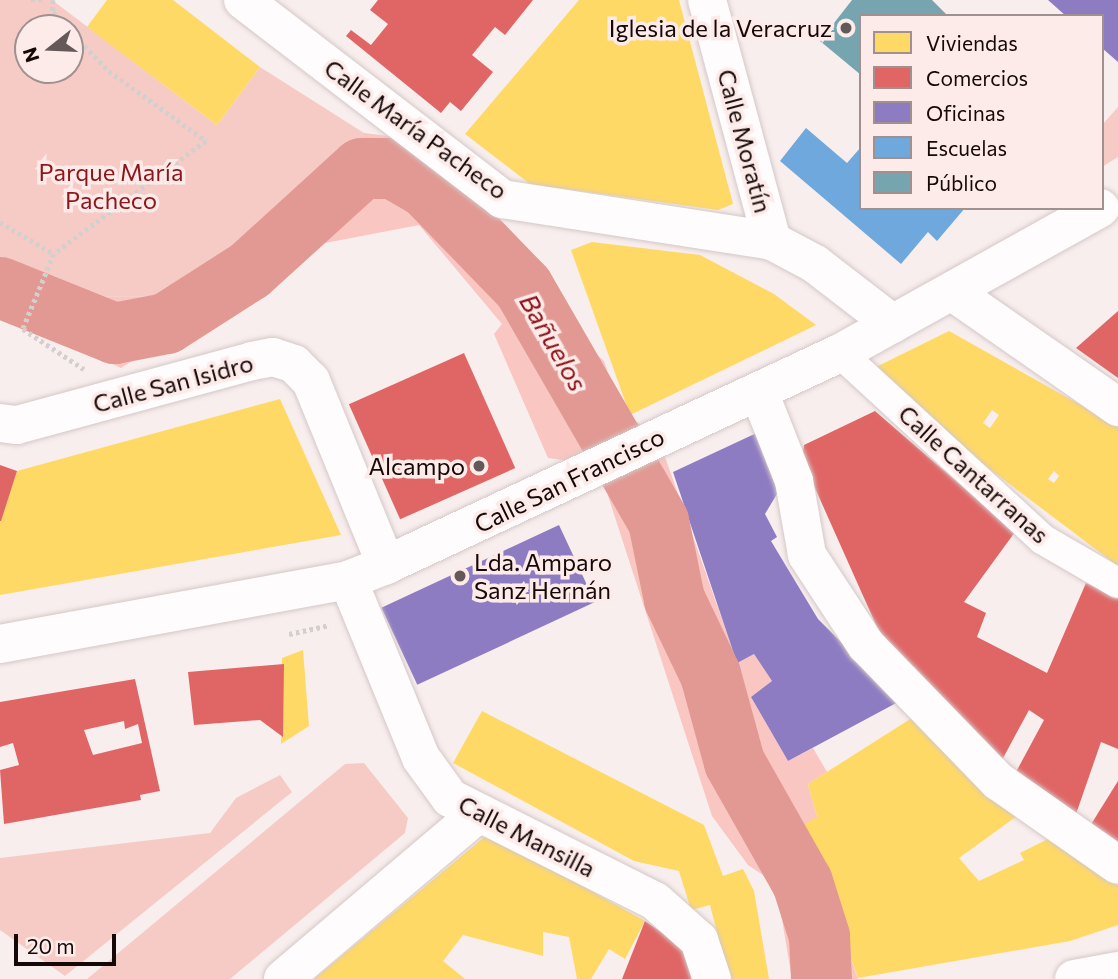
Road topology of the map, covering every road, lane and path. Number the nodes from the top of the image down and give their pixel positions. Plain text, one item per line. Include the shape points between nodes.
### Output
1 (31, 0) edge
2 (44, 0) edge
3 (243, 0) edge
4 (707, 0) edge
5 (84, 45) edge
6 (1098, 210) edge
7 (0, 222) edge
8 (772, 241) junction
9 (54, 254) junction
10 (954, 293) junction
11 (893, 324) junction
12 (840, 353) junction
13 (759, 392) junction
14 (126, 395) junction
15 (1118, 407) edge
16 (0, 423) edge
17 (386, 565) junction
18 (348, 580) junction
19 (1118, 583) edge
20 (336, 624) dead end
21 (289, 634) dead end
22 (0, 644) edge
23 (479, 813) junction
24 (1118, 866) edge
25 (1118, 971) edge
26 (283, 979) edge
27 (712, 979) edge
28 (1074, 979) edge

1 - 2 path
3 - 8 street, Calle María Pacheco via 502,199
4 - 8 street, Calle Moratín
5 - 9 path via 109,71 206,141
6 - 10 street, Calle San Francisco
7 - 9 path
8 - 11 street, Calle María Pacheco via 815,264
9 - 14 path via 23,325
10 - 11 street, Calle San Francisco
10 - 15 street
11 - 12 street, Calle San Francisco
12 - 13 street, Calle San Francisco
12 - 19 street, Calle Cantarranas via 1042,539
13 - 17 street, Calle San Francisco
13 - 24 street via 794,481 807,555 866,645 998,781
14 - 16 street, Calle San Isidro via 16,425
14 - 17 street, Calle San Isidro via 253,360 294,364 311,381
17 - 18 street, Calle San Francisco
18 - 22 street, Calle San Francisco
18 - 23 street, Calle Mansilla via 421,758 450,798
20 - 21 path
23 - 26 street
23 - 27 street, Calle Mansilla via 655,901 699,940
25 - 28 street

